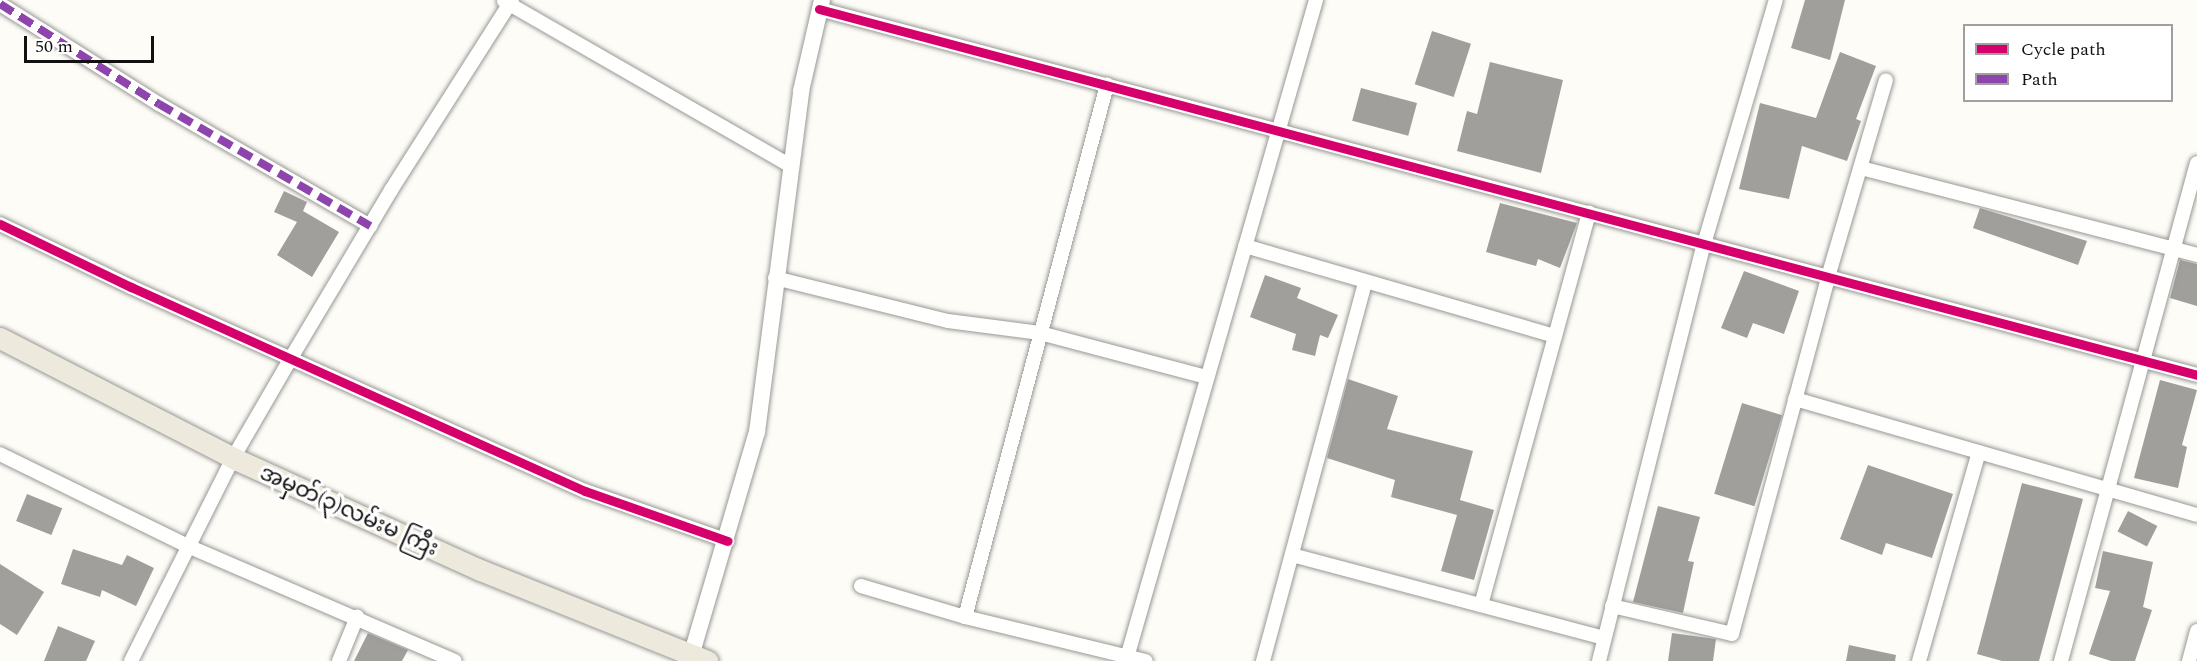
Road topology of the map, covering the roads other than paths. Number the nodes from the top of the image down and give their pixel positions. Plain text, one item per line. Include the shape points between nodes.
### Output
1 (1316, 0) edge
2 (1776, 0) edge
3 (508, 1) edge
4 (0, 4) edge
5 (820, 4) edge
6 (1887, 80) dead end
7 (1107, 85) junction
8 (1277, 130) junction
9 (2197, 163) edge
10 (791, 166) junction
11 (1861, 168) junction
12 (1589, 213) junction
13 (0, 224) edge
14 (370, 226) junction
15 (1704, 244) junction
16 (1245, 246) junction
17 (2173, 249) junction
18 (2197, 255) edge
19 (1828, 277) junction
20 (775, 278) junction
21 (1365, 282) junction
22 (1040, 333) junction
23 (1555, 336) junction
24 (0, 338) edge
25 (291, 358) junction
26 (2142, 360) junction
27 (2197, 375) edge
28 (1207, 377) junction
29 (1795, 399) junction
30 (1979, 452) junction
31 (0, 454) edge
32 (233, 458) junction
33 (2107, 490) junction
34 (2197, 515) edge
35 (728, 541) junction
36 (190, 547) junction
37 (1292, 555) junction
38 (861, 586) dead end
39 (1480, 605) junction
40 (1612, 606) junction
41 (357, 617) junction
42 (965, 617) junction
43 (2197, 631) edge
44 (1604, 638) junction
45 (696, 659) edge
46 (1127, 659) edge
47 (131, 661) edge
48 (339, 661) edge
49 (455, 661) edge
50 (1146, 661) edge
51 (1263, 661) edge
52 (1599, 661) edge
53 (1919, 661) edge
54 (2061, 661) edge
55 (2189, 661) edge

1 - 8 street
2 - 15 street
3 - 10 street
3 - 14 street
4 - 14 street via 159,104
5 - 7 street
5 - 10 street
6 - 11 street
7 - 8 street
7 - 22 street
8 - 12 street
8 - 16 street
9 - 17 street
10 - 20 street
11 - 17 street
11 - 19 street
12 - 15 street
12 - 23 street
13 - 25 street
14 - 25 street
15 - 19 street
15 - 40 street
16 - 21 street
16 - 28 street
17 - 18 street
17 - 26 street
19 - 26 street
19 - 29 street
20 - 22 street via 948,321
20 - 35 street via 758,432
21 - 23 street
21 - 37 street
22 - 28 street
22 - 42 street
23 - 39 street
24 - 32 main road, အမှတ်(၃)လမ်းမ ကြီး
25 - 32 street
25 - 35 street via 585,491
26 - 27 street
26 - 33 street
28 - 46 street
29 - 30 street
29 - 40 street via 1732,634
30 - 33 street
30 - 53 street
31 - 36 street
32 - 36 street
32 - 45 main road, အမှတ်(၃)လမ်းမ ကြီး via 480,570
33 - 34 street
33 - 54 street
35 - 45 street
36 - 41 street
36 - 47 street
37 - 39 street
37 - 51 street
38 - 42 street
39 - 44 street
40 - 44 street
41 - 48 street
41 - 49 street
42 - 46 street
43 - 55 street
44 - 52 street
46 - 50 street

